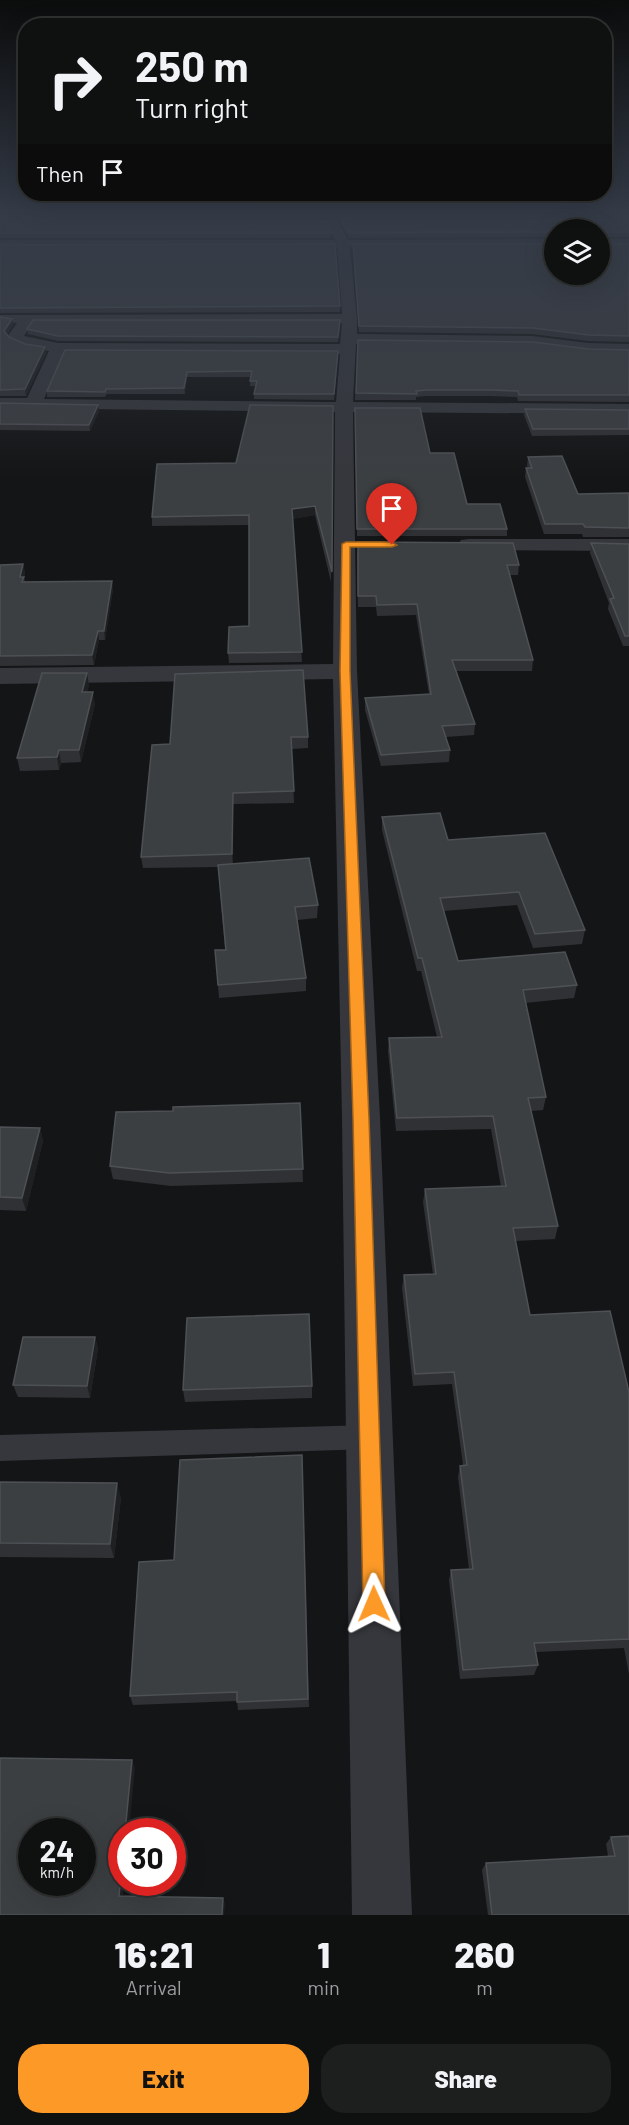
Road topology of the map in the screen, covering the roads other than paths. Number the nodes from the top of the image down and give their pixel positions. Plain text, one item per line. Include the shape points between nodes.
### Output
1 (345, 300) edge
2 (0, 318) edge
3 (27, 318) junction
4 (349, 336) junction
5 (58, 348) junction
6 (629, 349) edge
7 (0, 403) edge
8 (33, 404) junction
9 (344, 407) junction
10 (629, 410) edge
11 (450, 545) edge
12 (629, 545) edge
13 (345, 671) junction
14 (0, 676) edge
15 (370, 1437) junction
16 (0, 1448) edge
17 (382, 1915) edge

1 - 4 street
2 - 3 street
3 - 4 street
3 - 5 street via 15,337 22,342
4 - 5 street
4 - 6 street via 532,341
4 - 9 street
5 - 8 street
7 - 8 street
8 - 9 street
9 - 10 street
9 - 13 street via 358,544
11 - 12 street
13 - 14 street
13 - 15 street
15 - 16 lane
15 - 17 street

